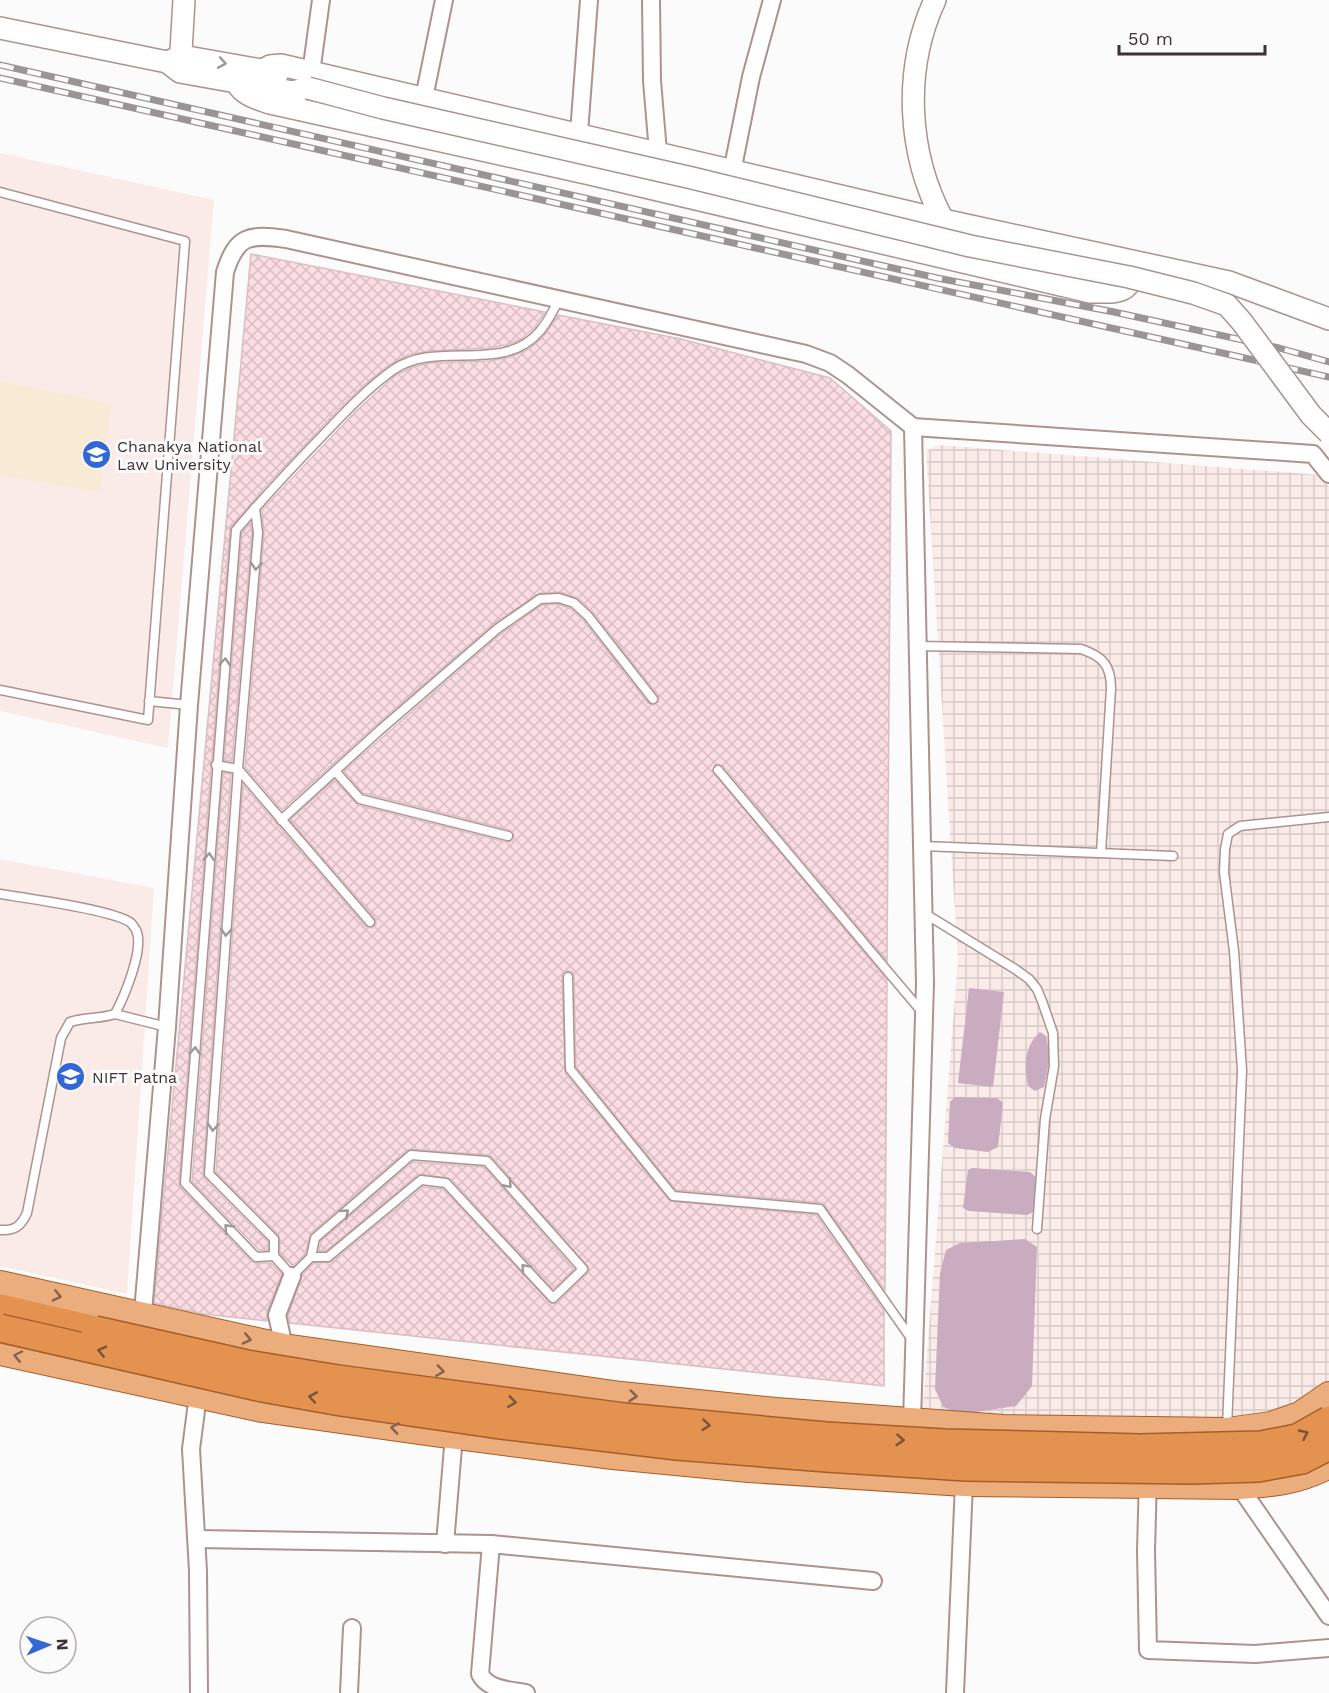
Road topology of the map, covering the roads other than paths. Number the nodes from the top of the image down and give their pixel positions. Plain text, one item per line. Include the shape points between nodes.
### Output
1 (184, 0) edge
2 (321, 0) edge
3 (444, 0) edge
4 (589, 0) edge
5 (651, 0) edge
6 (772, 0) edge
7 (935, 0) edge
8 (0, 28) edge
9 (176, 64) junction
10 (272, 77) junction
11 (310, 80) junction
12 (236, 82) junction
13 (424, 98) junction
14 (579, 133) junction
15 (658, 152) junction
16 (732, 172) junction
17 (0, 192) edge
18 (943, 220) junction
19 (1141, 263) junction
20 (559, 300) junction
21 (1329, 320) edge
22 (913, 427) junction
23 (1329, 433) edge
24 (1329, 474) edge
25 (255, 508) junction
26 (917, 646) junction
27 (0, 690) edge
28 (653, 699) dead end
29 (149, 702) junction
30 (189, 705) junction
31 (216, 765) junction
32 (238, 769) junction
33 (718, 770) dead end
34 (334, 771) junction
35 (1329, 818) edge
36 (281, 820) junction
37 (508, 836) dead end
38 (922, 846) junction
39 (1101, 853) junction
40 (1173, 856) dead end
41 (0, 894) edge
42 (923, 913) junction
43 (370, 922) dead end
44 (568, 977) dead end
45 (115, 1014) junction
46 (924, 1015) junction
47 (166, 1027) junction
48 (1037, 1229) dead end
49 (0, 1230) edge
50 (274, 1256) junction
51 (311, 1257) junction
52 (292, 1276) junction
53 (0, 1284) edge
54 (0, 1308) edge
55 (143, 1316) junction
56 (0, 1328) edge
57 (914, 1343) junction
58 (284, 1347) junction
59 (0, 1352) edge
60 (136, 1382) junction
61 (198, 1395) junction
62 (1329, 1395) edge
63 (1329, 1420) edge
64 (912, 1422) junction
65 (1147, 1430) junction
66 (1227, 1431) junction
67 (454, 1435) junction
68 (1329, 1446) edge
69 (1329, 1465) edge
70 (964, 1483) junction
71 (1149, 1486) junction
72 (1239, 1486) junction
73 (197, 1539) junction
74 (445, 1544) junction
75 (491, 1544) junction
76 (873, 1581) dead end
77 (1329, 1616) edge
78 (352, 1628) dead end
79 (1329, 1648) edge
80 (199, 1693) edge
81 (349, 1693) edge
82 (526, 1693) edge
83 (955, 1693) edge

1 - 9 street
2 - 11 street
3 - 13 street
4 - 14 street
5 - 15 street
6 - 16 street via 751,77
7 - 18 street via 916,62 914,116 923,174
8 - 9 street
9 -> 10 street
9 - 12 street
10 - 11 street via 293,92
10 - 12 street
11 - 13 street
11 - 23 street, bridge via 383,108 970,246 1193,293 1227,305
12 - 19 street via 243,92 270,103 1090,292 1115,292 1129,286
13 - 14 street
14 - 15 street
15 - 16 street
16 - 18 street
17 - 29 lane via 185,241
18 - 19 street
19 - 21 street via 1230,282
20 - 22 street via 807,354 848,375
20 - 25 lane via 539,332 523,345 482,355 426,357 394,369 356,402
20 - 30 street via 286,238 264,236 244,240 232,252 225,272
22 - 24 street via 1313,454
22 - 26 street
31 -> 25 lane via 236,530
25 -> 32 lane via 258,532
26 - 38 street
26 - 39 lane via 1081,649 1104,662 1111,674 1111,687
27 - 29 lane via 148,720
28 - 34 lane via 574,603 559,598 540,599 497,629
29 - 30 lane
30 - 47 street
31 - 32 lane
50 -> 31 lane via 256,1257 184,1183
32 - 36 lane
32 -> 50 lane via 209,1174 274,1239
33 - 46 lane
34 - 36 lane
34 - 37 lane via 360,799
35 - 66 lane via 1240,826 1228,834 1225,849 1242,1070
36 - 43 lane
38 - 39 lane
38 - 42 street
39 - 40 lane
41 - 45 lane via 113,915 131,923 139,943 123,1000
42 - 46 street
42 - 48 lane via 1029,979 1042,1001 1053,1033 1054,1066 1046,1112
44 - 57 lane via 570,1069 673,1196 820,1209
45 - 47 lane
45 - 49 lane via 70,1022 61,1038 27,1213 15,1229
46 - 57 street
47 - 55 street
50 - 52 lane
51 -> 51 lane via 315,1239 411,1155 487,1161 583,1269 553,1298 446,1183 421,1180 328,1257
51 - 52 lane
52 - 58 street via 277,1315
53 -> 55 main road
54 -> 63 highway, bridge via 247,1364 338,1379 624,1417 826,1436 1140,1448 1261,1445 1297,1438
55 -> 58 main road
55 - 60 street
68 -> 56 highway, bridge via 1302,1460 1258,1468 1192,1470 966,1467 688,1447 329,1400
57 - 64 street
58 -> 64 main road via 621,1395
60 -> 59 main road
60 - 61 main road
67 -> 61 main road via 262,1409
61 - 73 street via 191,1449
62 - 66 main road via 1300,1415 1271,1425
64 - 65 main road
65 - 66 main road
65 - 71 street
66 - 72 street
67 - 70 main road via 738,1468
67 - 74 street
69 - 72 main road via 1312,1474 1272,1484
70 - 71 main road
70 - 83 street
71 - 72 main road
71 - 79 street via 1148,1650 1255,1654
72 - 77 street
73 - 74 street
73 - 80 street
74 - 75 street
75 - 76 street
75 - 82 street via 480,1674 492,1686
78 - 81 street

